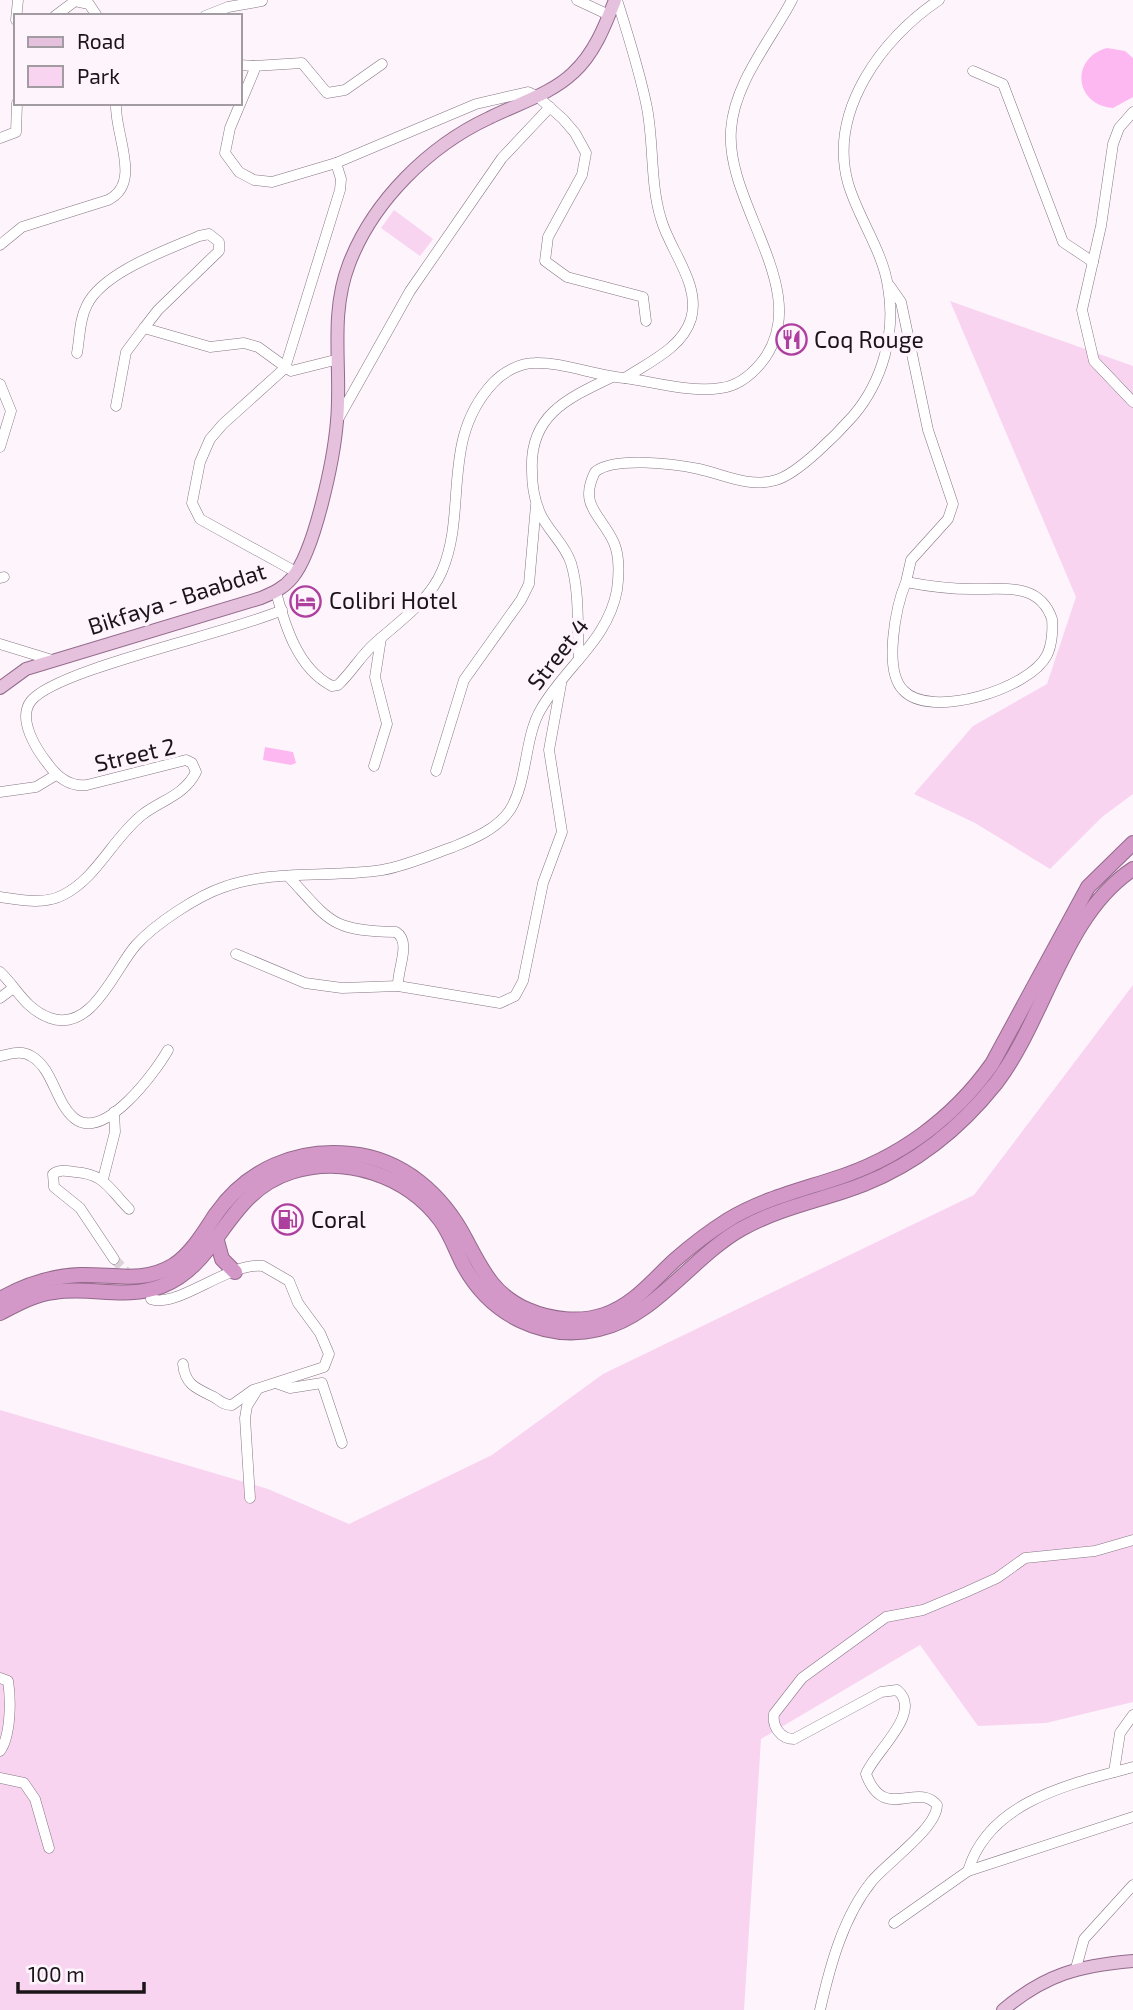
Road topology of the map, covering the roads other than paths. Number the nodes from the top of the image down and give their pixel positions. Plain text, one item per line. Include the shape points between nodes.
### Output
1 (577, 0) edge
2 (616, 0) edge
3 (792, 0) edge
4 (939, 0) edge
5 (262, 1) edge
6 (58, 14) edge
7 (96, 14) edge
8 (210, 14) edge
9 (609, 15) junction
10 (382, 64) dead end
11 (242, 65) edge
12 (253, 66) junction
13 (973, 71) dead end
14 (537, 96) junction
15 (242, 102) edge
16 (17, 105) edge
17 (116, 105) edge
18 (241, 105) edge
19 (550, 107) junction
20 (1133, 111) edge
21 (0, 138) edge
22 (336, 163) junction
23 (0, 245) edge
24 (1093, 261) junction
25 (888, 284) junction
26 (646, 321) dead end
27 (144, 328) junction
28 (77, 353) dead end
29 (335, 360) junction
30 (285, 368) junction
31 (612, 377) junction
32 (625, 378) junction
33 (0, 384) edge
34 (1133, 402) edge
35 (116, 406) dead end
36 (337, 421) junction
37 (0, 447) edge
38 (537, 504) junction
39 (296, 572) junction
40 (906, 582) junction
41 (276, 592) junction
42 (282, 610) junction
43 (381, 638) junction
44 (0, 644) edge
45 (579, 659) junction
46 (52, 660) junction
47 (561, 684) junction
48 (0, 688) edge
49 (374, 766) dead end
50 (436, 771) dead end
51 (56, 775) junction
52 (0, 792) edge
53 (1133, 844) edge
54 (1133, 869) edge
55 (288, 876) junction
56 (1133, 878) edge
57 (1111, 887) junction
58 (0, 897) edge
59 (236, 954) dead end
60 (0, 972) edge
61 (398, 986) junction
62 (12, 989) junction
63 (0, 998) edge
64 (168, 1050) dead end
65 (0, 1056) edge
66 (114, 1112) junction
67 (103, 1179) junction
68 (129, 1209) dead end
69 (216, 1237) junction
70 (114, 1259) tunnel mouth
71 (235, 1272) junction
72 (0, 1299) edge
73 (151, 1299) dead end
74 (0, 1313) edge
75 (183, 1364) dead end
76 (276, 1383) junction
77 (258, 1388) junction
78 (342, 1443) dead end
79 (250, 1498) dead end
80 (1133, 1540) edge
81 (0, 1678) edge
82 (1133, 1714) edge
83 (0, 1751) edge
84 (1133, 1767) edge
85 (1114, 1772) junction
86 (0, 1778) edge
87 (1133, 1817) edge
88 (49, 1848) dead end
89 (968, 1871) junction
90 (1133, 1885) edge
91 (894, 1923) dead end
92 (1133, 1961) edge
93 (1076, 1968) junction
94 (820, 2010) edge
95 (1003, 2010) edge

1 - 9 street
2 - 9 main road, Bikfaya - Baabdat
2 - 32 street via 647,109 661,220 694,304 678,341
3 - 32 street via 746,83 731,128 736,177 776,285 780,324 776,338 754,371 721,388
4 - 25 street, Street 4 via 886,47 858,92 844,142 848,182
5 - 8 street
6 - 7 street via 75,1 89,4
9 - 14 main road, Bikfaya - Baabdat via 580,66
10 - 12 street via 345,90 327,93 302,63
11 - 12 street
12 - 15 street
13 - 24 street via 1003,84 1063,242
14 - 19 street
14 - 22 street via 521,91 476,104
14 - 29 main road, Bikfaya - Baabdat via 486,119 443,146 385,204 349,265 341,294
16 - 21 street via 16,132
17 - 23 street via 126,174 120,193 22,227
18 - 22 street via 225,153 247,177 272,183
19 - 26 street via 575,133 586,153 582,175 548,237 545,261 567,277 643,297
19 - 36 street via 502,158 410,291
20 - 24 street via 1113,144
22 - 30 street via 340,190
24 - 34 street via 1082,310 1085,333 1094,361
25 - 40 street via 901,302 928,430 953,504 948,519 916,553
25 - 45 street, Street 4 via 889,334 870,390 852,416 786,476 755,483 697,468 632,463 595,472 588,499 615,545 618,579 606,623
27 - 28 street via 219,251 215,239 208,234 199,236 127,269 107,284 88,303
27 - 30 street via 210,347 244,343 258,347
27 - 35 street via 126,352
29 - 30 street via 302,371
29 - 36 main road, Bikfaya - Baabdat
30 - 39 street via 210,439 192,503 200,519
31 - 32 street
31 - 38 street via 572,397 537,431 531,460
31 - 43 street via 534,363 508,371 484,392 463,441 442,572 424,599
33 - 37 street via 11,411
36 - 39 main road, Bikfaya - Baabdat via 316,525
38 - 45 street via 574,575
38 - 50 street via 529,584 464,680
39 - 41 main road, Bikfaya - Baabdat
40 - 40 street via 1024,590 1044,605 1052,618 1047,656 1025,678 982,697 911,697 893,669 899,598
41 - 42 street
41 - 46 main road, Bikfaya - Baabdat
42 - 43 street via 303,661 332,686 341,683
42 - 51 street via 86,673 39,693 28,707 28,726
43 - 49 street via 375,677 387,724
44 - 46 street
45 - 47 street, Street 4
46 - 48 main road, Bikfaya - Baabdat via 26,669
47 - 55 street, Street 4 via 540,710 516,798 491,828 458,845 383,869
47 - 61 street via 549,750 562,832 544,883 519,992 500,1003
51 - 52 street via 36,788
51 - 58 street, Street 2 via 84,786 186,760 195,772 184,789 134,822 85,878 64,894 35,901
53 - 72 highway via 1088,887 992,1065 948,1114 893,1154 732,1218 702,1237 635,1298 604,1315 555,1318 514,1303 486,1278 450,1212 419,1180 367,1157 318,1152 278,1162 242,1184 187,1253 164,1270 135,1279 80,1275 39,1281
54 - 57 highway
55 - 61 street via 335,924 402,936 405,943
55 - 62 street, Street 4 via 226,886 161,924 137,944 96,1000 74,1019 41,1014
56 - 57 highway
57 - 69 highway via 1073,941 1006,1067 948,1133 877,1178 789,1207 741,1229 694,1262 645,1309 618,1324 552,1331 512,1317 479,1289 431,1210 398,1183 354,1168 320,1166 279,1177 236,1208
59 - 61 street via 305,983 342,988
60 - 62 street, Street 4
62 - 63 street
64 - 66 street via 141,1090
65 - 66 street via 23,1052 35,1058 77,1120 91,1122
66 - 67 street via 115,1132
67 - 68 street
67 - 70 street via 92,1173 62,1170 53,1174 51,1181 80,1208
69 - 71 highway via 222,1259
69 - 74 highway via 192,1268 165,1285 137,1293 56,1291
71 - 73 street via 206,1280 171,1299
71 - 76 street via 257,1265 283,1276 328,1350 324,1367
75 - 77 street via 191,1385 221,1403 232,1405
76 - 77 street
76 - 78 street via 290,1388 322,1383
77 - 79 street via 245,1418
80 - 94 street via 1096,1551 1025,1558 966,1592 910,1614 886,1617 802,1678 774,1714 779,1732 794,1739 881,1692 897,1690 906,1706 903,1718 866,1774 872,1789 883,1798 929,1798 937,1805 931,1823 875,1878 852,1910
81 - 83 street via 8,1681 10,1695
82 - 85 street via 1120,1733
84 - 85 street
85 - 89 street via 1006,1814 973,1854
86 - 88 street via 24,1783 35,1799
87 - 89 street
89 - 91 street
90 - 93 street via 1084,1939
92 - 93 main road
93 - 95 main road via 1029,1991

